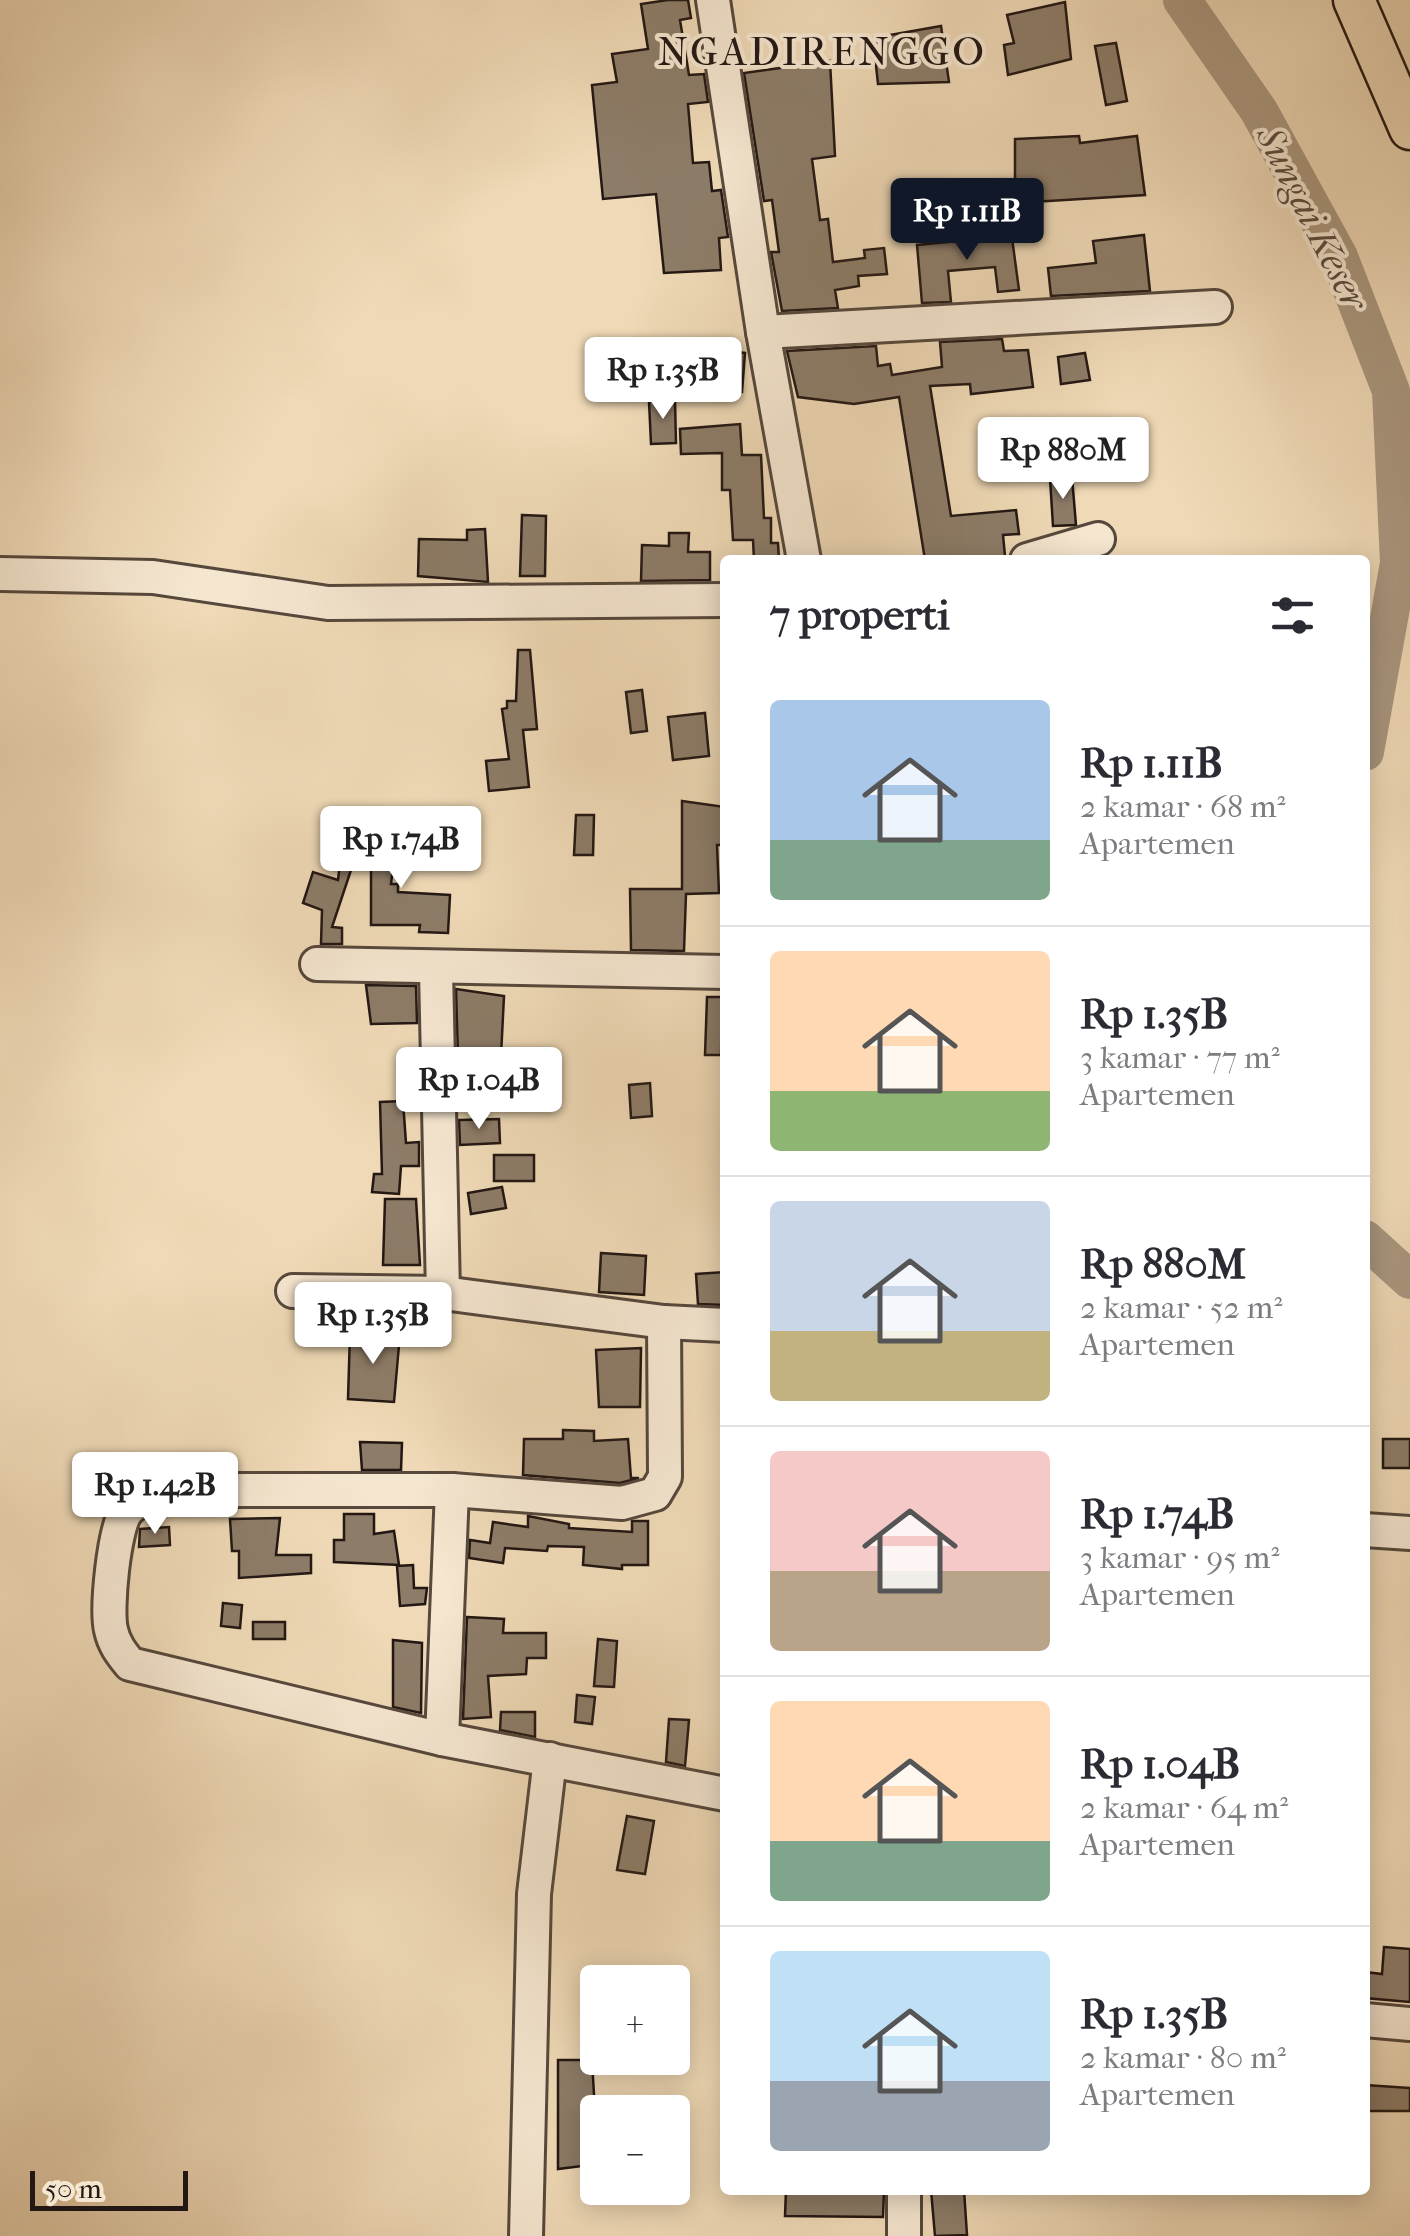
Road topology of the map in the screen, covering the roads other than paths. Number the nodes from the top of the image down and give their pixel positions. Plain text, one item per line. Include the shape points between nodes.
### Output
1 (714, 0) edge
2 (1354, 0) edge
3 (1410, 129) edge
4 (1215, 307) dead end
5 (764, 332) junction
6 (1098, 539) dead end
7 (803, 555) edge
8 (1045, 555) edge
9 (0, 574) edge
10 (720, 600) edge
11 (316, 964) dead end
12 (436, 970) junction
13 (720, 972) edge
14 (293, 1290) dead end
15 (443, 1292) junction
16 (664, 1322) junction
17 (720, 1325) edge
18 (452, 1490) junction
19 (1370, 1530) edge
20 (1410, 1533) edge
21 (442, 1738) junction
22 (550, 1760) junction
23 (720, 1793) edge
24 (1370, 2020) edge
25 (1410, 2024) edge
26 (904, 2195) edge
27 (526, 2236) edge
28 (904, 2236) edge

1 - 5 street
2 - 3 main road
4 - 5 street
5 - 7 street
6 - 8 street
9 - 10 street via 153,577 328,604
11 - 12 street
12 - 13 street
12 - 15 street
14 - 15 street
15 - 16 street
16 - 17 street
16 - 18 street via 665,1477 656,1494 622,1503
18 - 21 street
18 - 21 street via 184,1490 141,1500 127,1510 118,1530 110,1625 130,1664
19 - 20 street
21 - 22 street
22 - 23 street
22 - 27 street via 534,1894
24 - 25 street
26 - 28 street

